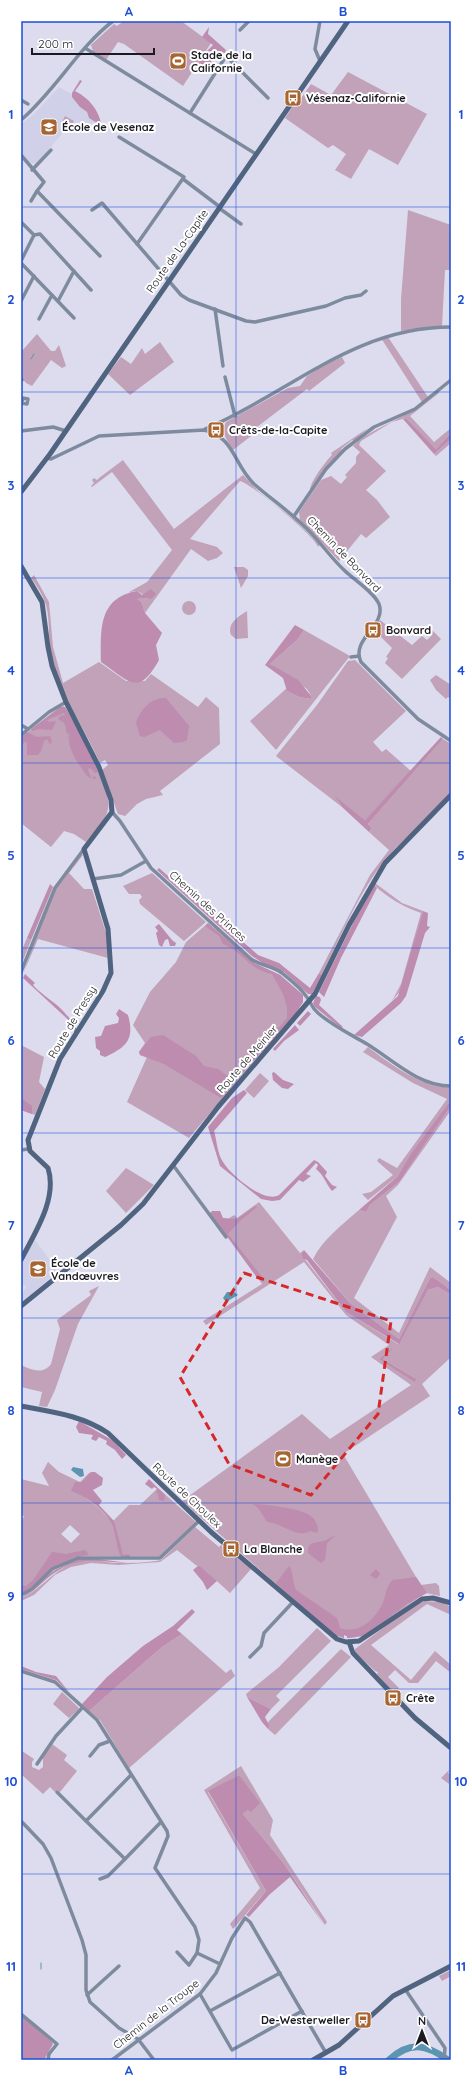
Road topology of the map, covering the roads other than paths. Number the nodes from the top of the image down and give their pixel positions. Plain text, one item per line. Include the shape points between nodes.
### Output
1 (113, 21) edge
2 (249, 21) edge
3 (320, 21) edge
4 (348, 21) edge
5 (240, 30) dead end
6 (85, 48) junction
7 (320, 61) junction
8 (268, 98) dead end
9 (21, 100) edge
10 (28, 104) dead end
11 (190, 112) junction
12 (21, 120) edge
13 (119, 137) dead end
14 (51, 150) dead end
15 (256, 154) junction
16 (21, 155) edge
17 (32, 170) junction
18 (183, 179) junction
19 (38, 191) junction
20 (30, 201) dead end
21 (220, 208) junction
22 (92, 210) dead end
23 (21, 222) edge
24 (241, 224) dead end
25 (34, 235) junction
26 (137, 244) junction
27 (100, 256) dead end
28 (21, 262) edge
29 (74, 271) junction
30 (34, 276) junction
31 (168, 282) junction
32 (91, 290) dead end
33 (366, 291) dead end
34 (52, 295) junction
35 (22, 301) edge
36 (58, 301) junction
37 (215, 309) junction
38 (74, 318) dead end
39 (39, 319) dead end
40 (451, 327) edge
41 (223, 366) dead end
42 (225, 377) dead end
43 (451, 380) edge
44 (235, 416) junction
45 (222, 422) junction
46 (204, 430) junction
47 (21, 431) edge
48 (66, 431) junction
49 (220, 435) junction
50 (47, 458) junction
51 (21, 492) edge
52 (294, 516) junction
53 (21, 566) edge
54 (23, 576) edge
55 (352, 656) dead end
56 (359, 656) junction
57 (66, 702) junction
58 (21, 725) edge
59 (28, 729) junction
60 (21, 735) edge
61 (451, 741) edge
62 (451, 795) edge
63 (112, 812) junction
64 (84, 849) junction
65 (146, 861) junction
66 (93, 879) junction
67 (21, 972) edge
68 (310, 1001) junction
69 (73, 1026) dead end
70 (76, 1031) junction
71 (451, 1086) edge
72 (28, 1149) junction
73 (21, 1150) edge
74 (172, 1165) junction
75 (226, 1237) dead end
76 (21, 1260) edge
77 (21, 1306) edge
78 (21, 1406) edge
79 (199, 1521) junction
80 (21, 1595) edge
81 (293, 1602) junction
82 (451, 1603) edge
83 (349, 1642) junction
84 (250, 1657) dead end
85 (21, 1671) edge
86 (82, 1708) junction
87 (110, 1741) junction
88 (451, 1748) edge
89 (90, 1756) dead end
90 (37, 1764) dead end
91 (131, 1776) junction
92 (57, 1792) dead end
93 (21, 1821) edge
94 (86, 1821) junction
95 (161, 1822) junction
96 (125, 1859) junction
97 (155, 1868) junction
98 (151, 1870) dead end
99 (100, 1879) dead end
100 (177, 1952) dead end
101 (197, 1954) junction
102 (220, 1964) junction
103 (119, 1966) dead end
104 (451, 1966) edge
105 (280, 1973) junction
106 (405, 1989) junction
107 (200, 1994) junction
108 (87, 1995) junction
109 (210, 2011) junction
110 (302, 2011) junction
111 (21, 2014) edge
112 (138, 2039) junction
113 (326, 2053) junction
114 (48, 2060) edge
115 (112, 2060) edge
116 (154, 2060) edge
117 (313, 2060) edge
118 (444, 2060) edge

1 - 6 street
2 - 5 street
3 - 7 street via 315,49
4 - 7 street, Route de La-Capite
6 - 11 street
6 - 12 street via 46,96
7 - 15 street, Route de La-Capite
8 - 11 street via 226,56
9 - 10 street
11 - 15 street
13 - 18 street via 184,177
14 - 17 street
15 - 21 street, Route de La-Capite
16 - 17 street
17 - 19 street via 44,182
18 - 21 street
18 - 26 street
19 - 20 street
19 - 27 street
21 - 24 street
21 - 31 street, Route de La-Capite
22 - 26 street via 102,203
23 - 25 street
25 - 28 street
25 - 29 street via 40,234
26 - 31 street
28 - 30 street
29 - 32 street
29 - 36 street
30 - 34 street
30 - 35 street
31 - 37 street via 183,297
31 - 48 street, Route de La-Capite
33 - 37 street via 326,306 255,322
34 - 36 street
34 - 39 street
36 - 38 street
37 - 41 street
40 - 44 street via 403,332 376,339 318,366
42 - 44 street
43 - 52 street via 415,409 374,428 345,450 326,469
44 - 45 street
45 - 46 street
45 - 49 street
46 - 49 street
46 - 50 street via 99,436 52,459
47 - 48 street via 53,427
48 - 50 street, Route de La-Capite
49 - 52 street, Chemin de Bonvard via 246,476
50 - 51 street, Route de La-Capite
52 - 56 street, Chemin de Bonvard via 378,603 379,617 361,645
53 - 54 street, Chemin des Princes
54 - 57 street, Chemin des Princes via 42,602 50,660
55 - 56 street
56 - 61 street via 364,665 405,706 425,724
57 - 59 street
57 - 63 street, Chemin des Princes via 99,767 111,800
58 - 59 street
59 - 60 street
62 - 68 street, Route de Meinier via 379,872
63 - 64 street
63 - 65 street, Chemin des Princes
64 - 66 street, Route de Pressy
64 - 67 street via 54,889
65 - 66 street via 121,875
65 - 68 street, Chemin des Princes via 247,955 261,966 279,971
66 - 70 street, Route de Pressy via 109,935 111,970 105,987
68 - 71 street, Chemin des Princes via 311,1006 337,1028 400,1067 434,1084
68 - 74 street, Route de Meinier via 218,1106
69 - 70 street
70 - 72 street, Route de Pressy via 60,1059 29,1136
72 - 73 street
72 - 76 street via 46,1166 50,1185 40,1221
74 - 75 street
74 - 77 street, Route de Meinier via 148,1198 128,1219
78 - 79 street, Route de Choulex via 67,1414 103,1430 120,1443
79 - 80 street via 160,1558 78,1558 52,1569 32,1589
79 - 81 street, Route de Choulex
81 - 83 street, Route de Choulex via 331,1636
81 - 84 street via 265,1632 261,1646
82 - 83 street via 434,1598 419,1600 363,1639
83 - 88 street via 352,1653 415,1718
85 - 86 street via 55,1682
86 - 87 street via 97,1720
86 - 90 street via 56,1736
87 - 89 street via 99,1745
87 - 91 street
91 - 94 street
91 - 95 street
92 - 94 street
93 - 108 street via 43,1844 51,1858 86,1955
94 - 96 street
95 - 96 street
95 - 97 street via 168,1836
96 - 99 street via 108,1876
97 - 98 street
97 - 101 street via 197,1931
100 - 101 street via 190,1967
101 - 102 street
102 - 105 street, Chemin de la Troupe via 245,1918 250,1922
102 - 107 street, Chemin de la Troupe via 213,1979
103 - 108 street
104 - 106 street
105 - 109 street
105 - 110 street
106 - 113 street via 385,2002 340,2045
106 - 118 street via 443,2045
107 - 109 street
107 - 112 street, Chemin de la Troupe
108 - 112 street via 100,2012 119,2028
109 - 110 street via 232,2050
110 - 113 street
111 - 114 street via 57,2044
112 - 115 street, Chemin de la Troupe
112 - 116 street
113 - 117 street

